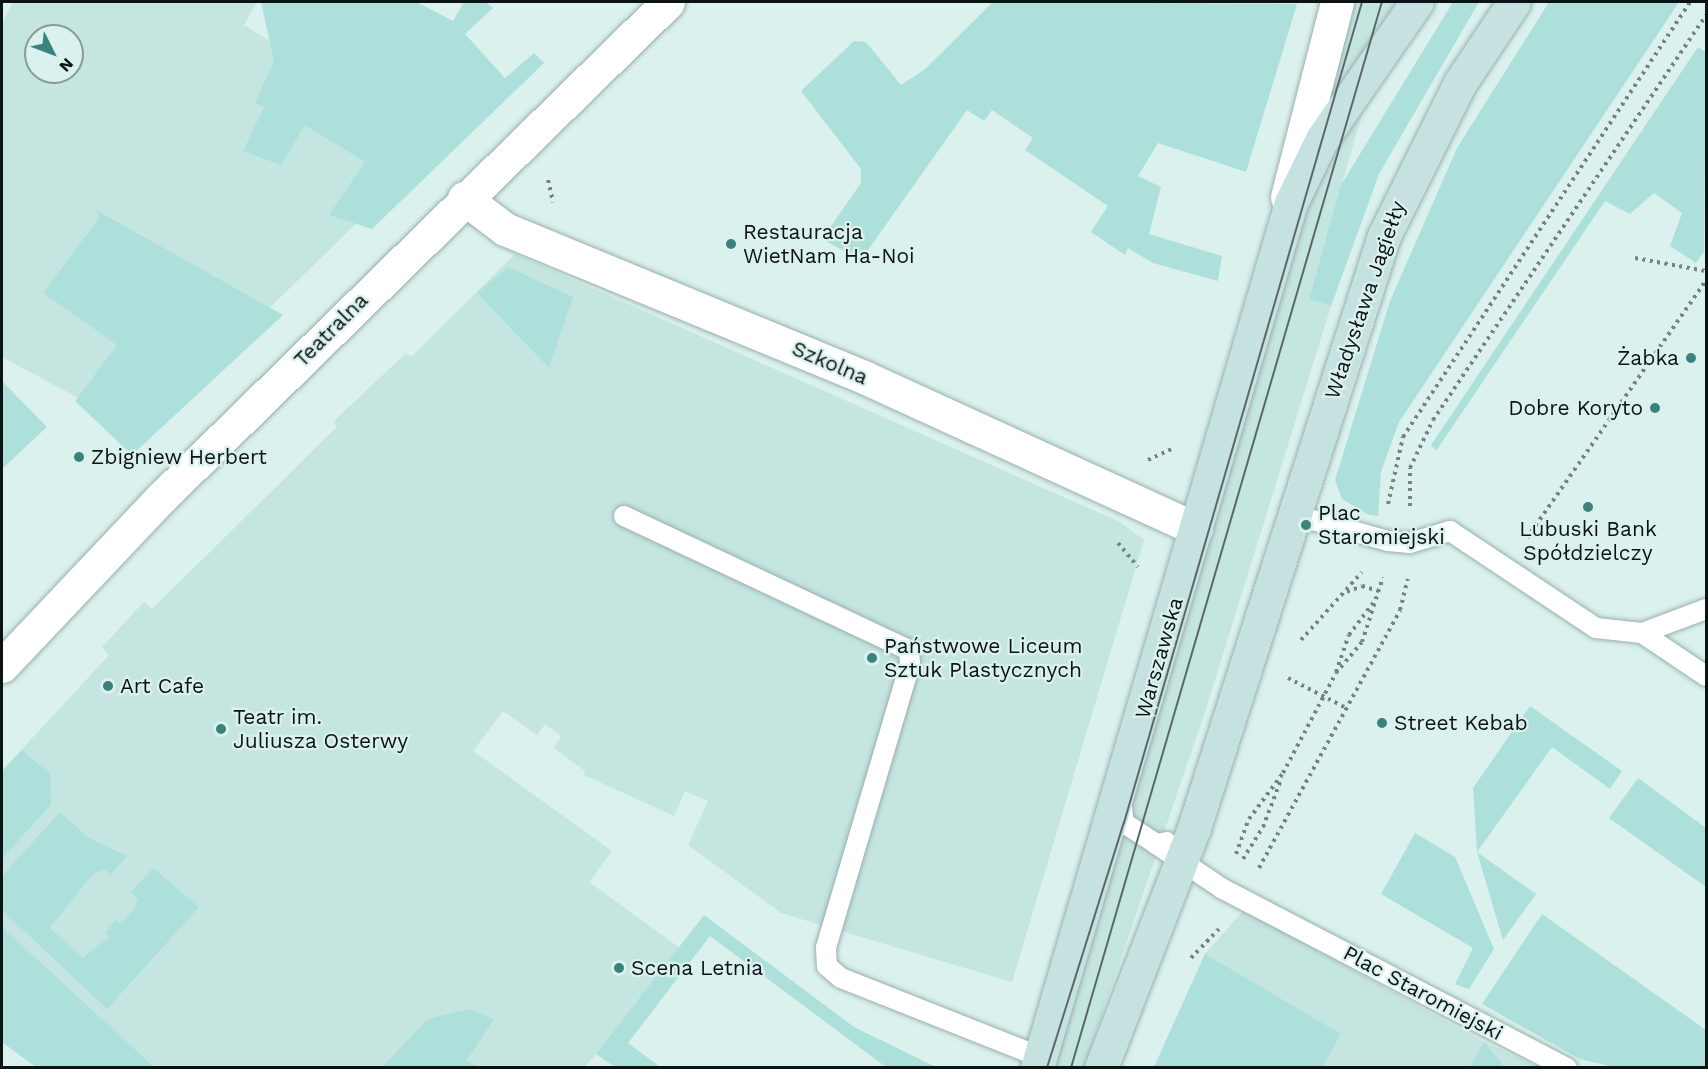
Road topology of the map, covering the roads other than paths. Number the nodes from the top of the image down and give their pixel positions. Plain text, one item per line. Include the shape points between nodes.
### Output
1 (668, 2) edge
2 (1337, 2) edge
3 (1417, 2) edge
4 (1514, 2) edge
5 (464, 198) junction
6 (1277, 246) junction
7 (1295, 515) junction
8 (624, 516) dead end
9 (1196, 529) junction
10 (1707, 609) edge
11 (1642, 633) junction
12 (2, 666) edge
13 (1707, 676) edge
14 (1120, 795) junction
15 (1168, 854) junction
16 (1039, 1062) edge
17 (1101, 1068) edge
18 (1566, 1068) edge

1 - 5 street, Teatralna
2 - 6 street via 1306,106
3 - 6 main road via 1322,139
4 - 7 main road, Władysława Jagiełły via 1460,83 1403,191
5 - 9 street, Szkolna via 505,229 864,377
5 - 12 street, Teatralna via 161,498
6 - 9 main road, Warszawska
7 - 11 lane via 1388,541 1410,543 1450,531 1596,628
7 - 15 main road via 1194,828
8 - 16 lane via 909,650 910,664 826,948 827,966 841,978
9 - 14 main road, Warszawska
10 - 11 lane
11 - 13 lane
14 - 15 lane, Plac Staromiejski via 1124,823
14 - 16 main road, Warszawska
15 - 17 main road
15 - 18 lane, Plac Staromiejski via 1243,898

